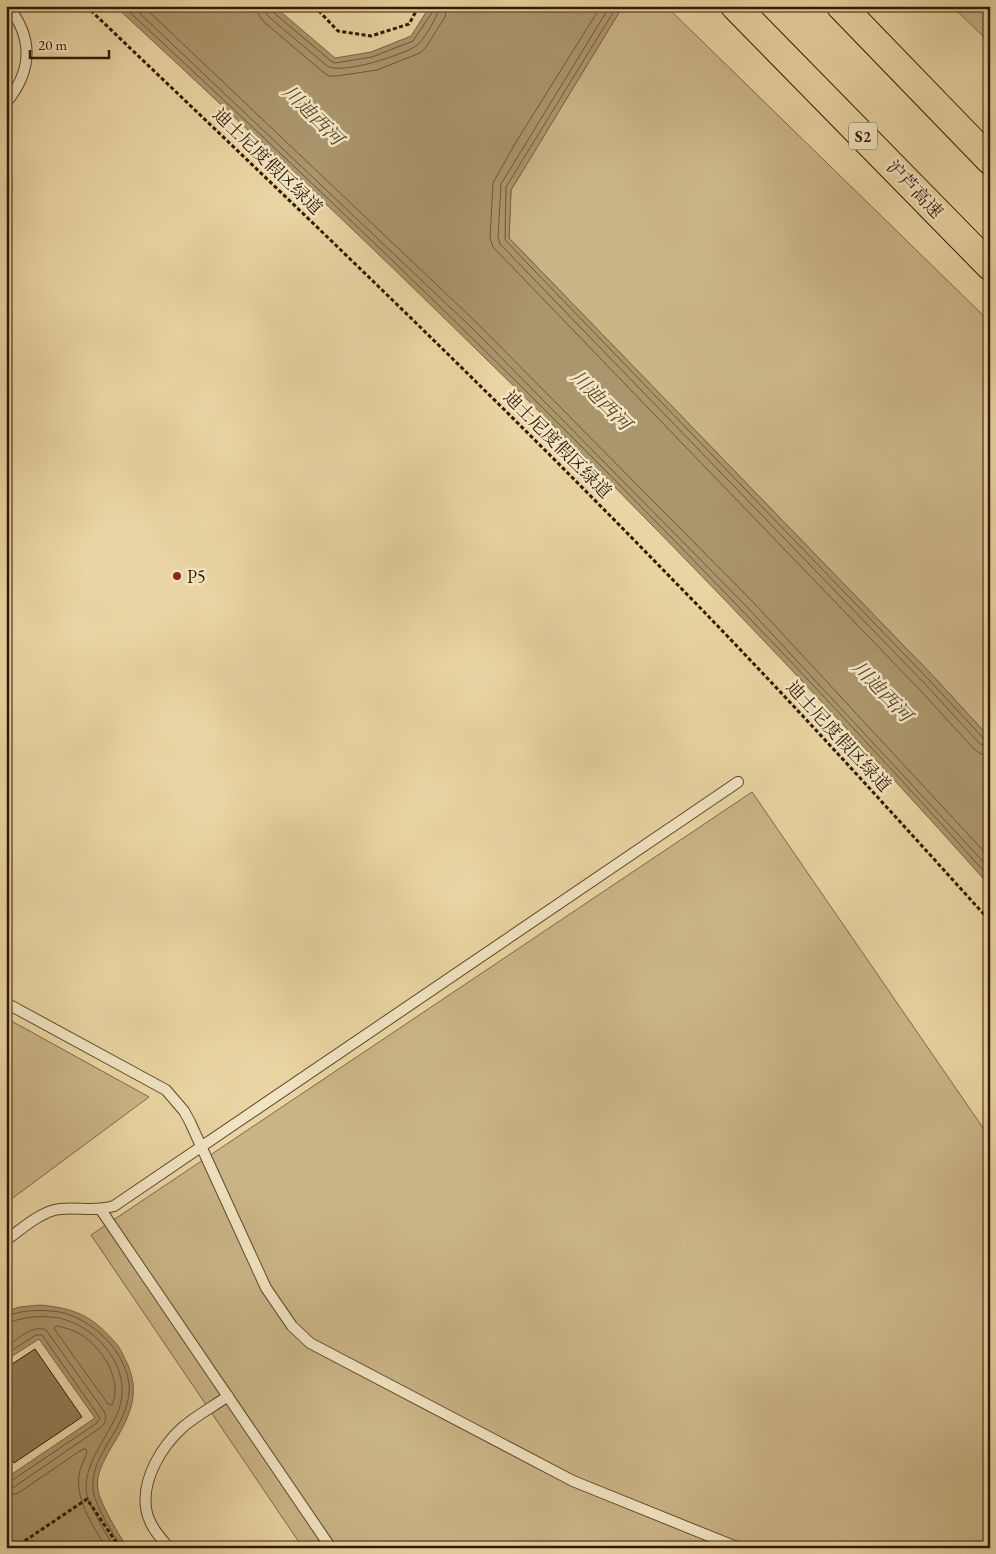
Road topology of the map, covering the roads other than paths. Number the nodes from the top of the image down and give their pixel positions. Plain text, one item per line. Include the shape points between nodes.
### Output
1 (8, 6) edge
2 (734, 6) edge
3 (841, 6) edge
4 (6, 103) edge
5 (990, 160) edge
6 (990, 266) edge
7 (738, 782) dead end
8 (6, 1003) edge
9 (202, 1148) junction
10 (101, 1210) junction
11 (6, 1240) edge
12 (228, 1396) junction
13 (169, 1548) edge
14 (331, 1548) edge
15 (739, 1548) edge

1 - 4 lane via 20,25 27,57 25,73
2 - 6 highway, 沪芦高速 / S2
3 - 5 highway
7 - 9 lane
8 - 9 lane via 166,1090 184,1110
9 - 10 lane via 114,1206
9 - 15 lane via 266,1288 292,1326 310,1343 573,1481
10 - 11 lane via 52,1211
10 - 12 lane
12 - 13 lane via 185,1425 165,1447 149,1479 146,1508 156,1532
12 - 14 lane

